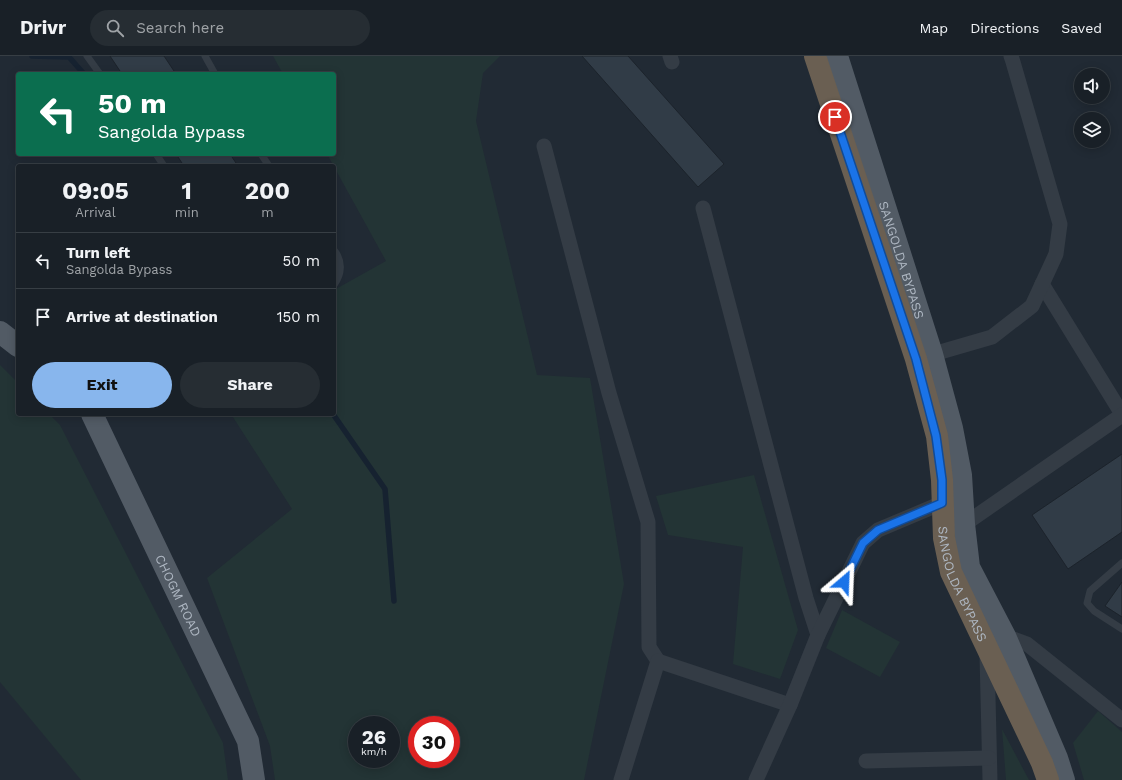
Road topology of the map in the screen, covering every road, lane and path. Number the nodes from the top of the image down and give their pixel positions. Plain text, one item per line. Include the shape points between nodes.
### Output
1 (88, 56) edge
2 (205, 56) edge
3 (815, 56) edge
4 (837, 56) edge
5 (1011, 56) edge
6 (99, 72) edge
7 (214, 72) edge
8 (544, 146) dead end
9 (703, 208) dead end
10 (336, 253) edge
11 (336, 281) edge
12 (1042, 284) junction
13 (0, 332) edge
14 (16, 344) edge
15 (924, 356) junction
16 (1122, 414) edge
17 (93, 416) edge
18 (942, 503) junction
19 (964, 524) junction
20 (944, 538) junction
21 (1122, 563) edge
22 (1122, 629) edge
23 (818, 635) junction
24 (996, 641) junction
25 (658, 661) junction
26 (790, 704) junction
27 (1122, 720) edge
28 (989, 758) junction
29 (866, 761) dead end
30 (254, 780) edge
31 (621, 780) edge
32 (756, 780) edge
33 (990, 780) edge
34 (1048, 780) edge
35 (1064, 780) edge

1 - 6 lane
2 - 7 lane
3 - 15 highway, SANGOLDA BYPASS
4 - 15 main road, SANGOLDA BYPASS
5 - 12 street via 1060,224 1056,254
8 - 25 street via 609,393 648,522 649,647
9 - 23 street
10 - 11 lane via 341,271
12 - 15 street via 1032,306 992,337
12 - 16 street
13 - 14 main road
15 - 18 highway, SANGOLDA BYPASS via 942,480
15 - 19 main road, SANGOLDA BYPASS via 952,428 961,475
16 - 19 street
17 - 30 main road, CHOGM ROAD via 248,741
18 - 20 highway, SANGOLDA BYPASS
18 - 23 street via 878,530 863,543
19 - 20 street
19 - 24 main road, SANGOLDA BYPASS via 969,567
20 - 24 highway, SANGOLDA BYPASS via 951,572
21 - 22 lane via 1090,591 1087,604
23 - 26 street
24 - 27 street via 1027,644
24 - 28 street via 989,698
24 - 34 highway, SANGOLDA BYPASS
24 - 35 main road, SANGOLDA BYPASS via 1057,758
25 - 26 street
25 - 31 street
26 - 32 street
28 - 29 street
28 - 33 street

